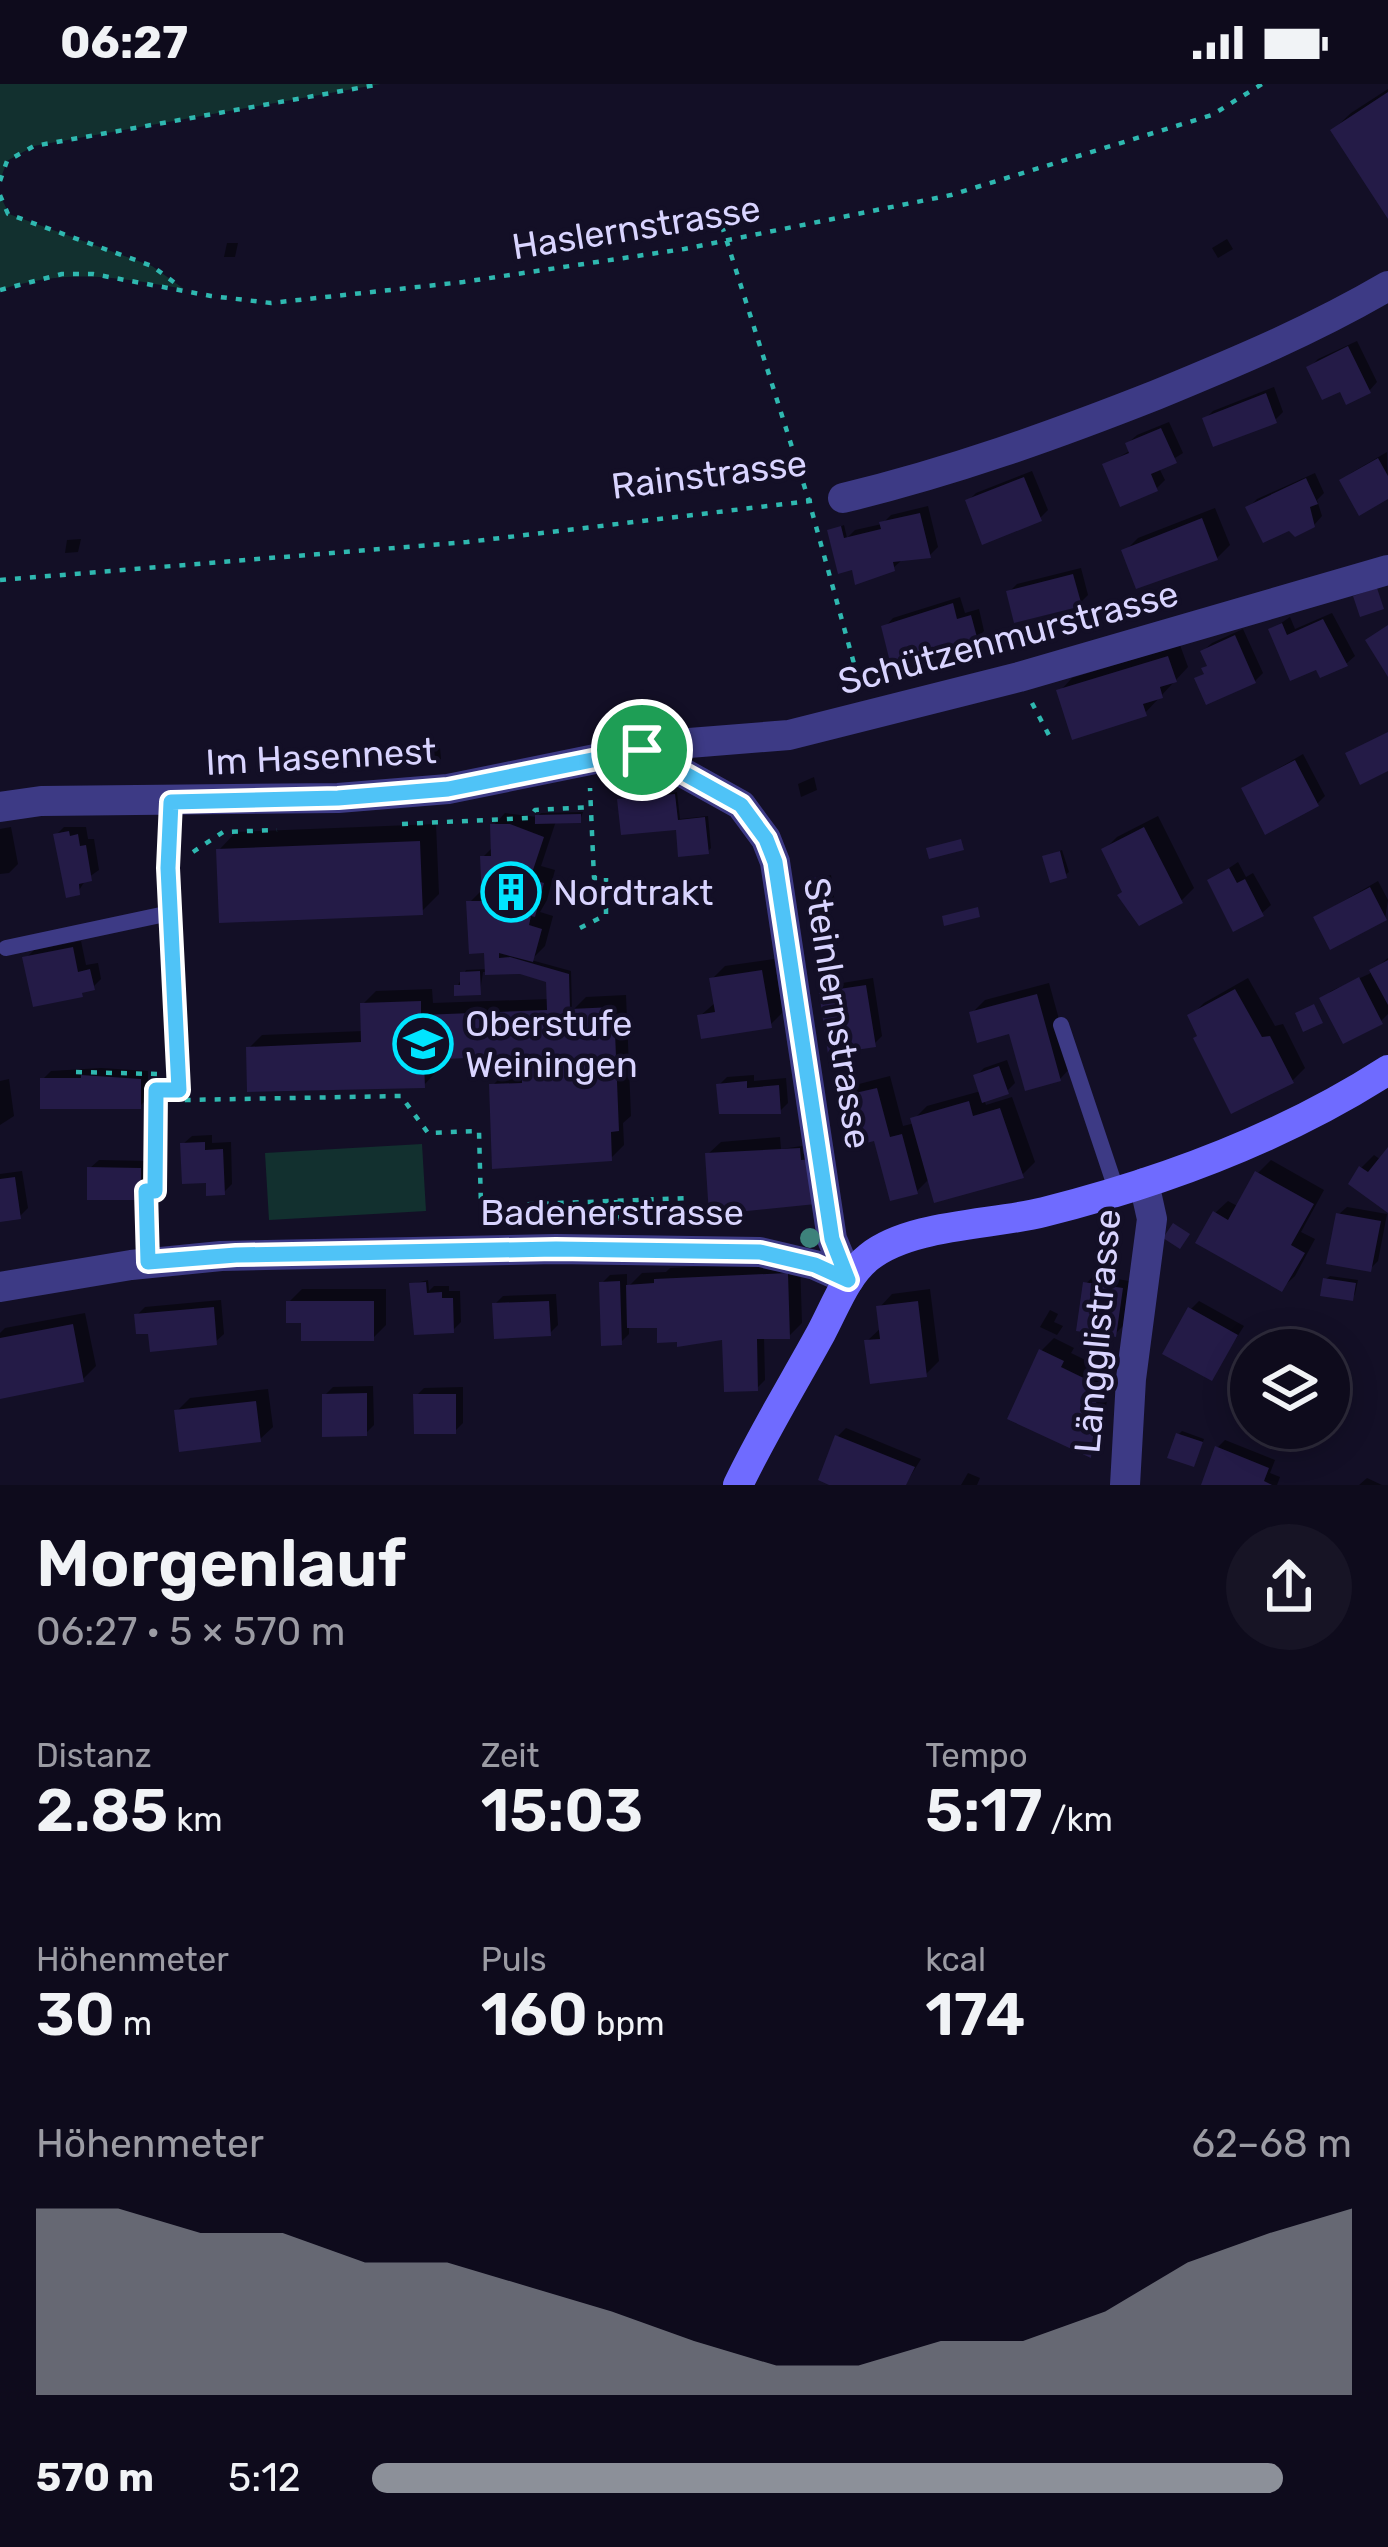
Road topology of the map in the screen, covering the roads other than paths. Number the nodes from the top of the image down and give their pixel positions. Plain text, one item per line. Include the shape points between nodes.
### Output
1 (1388, 286) edge
2 (843, 498) road end
3 (1388, 570) edge
4 (642, 750) junction
5 (171, 802) junction
6 (0, 807) edge
7 (6, 948) dead end
8 (1061, 1025) dead end
9 (1388, 1070) edge
10 (1131, 1188) junction
11 (848, 1280) junction
12 (0, 1287) edge
13 (738, 1485) edge
14 (1125, 1485) edge

1 - 2 street, Rainstrasse via 1274,347 1025,447
3 - 4 street, Schützenmurstrasse via 869,717 789,735
4 - 5 street, Im Hasennest via 448,789
4 - 11 street, Steinlernstrasse via 741,805 775,862 832,1239
5 - 6 street, Im Hasennest
5 - 7 lane via 170,913
8 - 10 lane
9 - 10 street via 1230,1151
10 - 11 street via 898,1238
10 - 14 street, Längglistrasse via 1152,1219
11 - 12 street, Badenerstrasse via 760,1252 556,1249 236,1255
11 - 13 street

